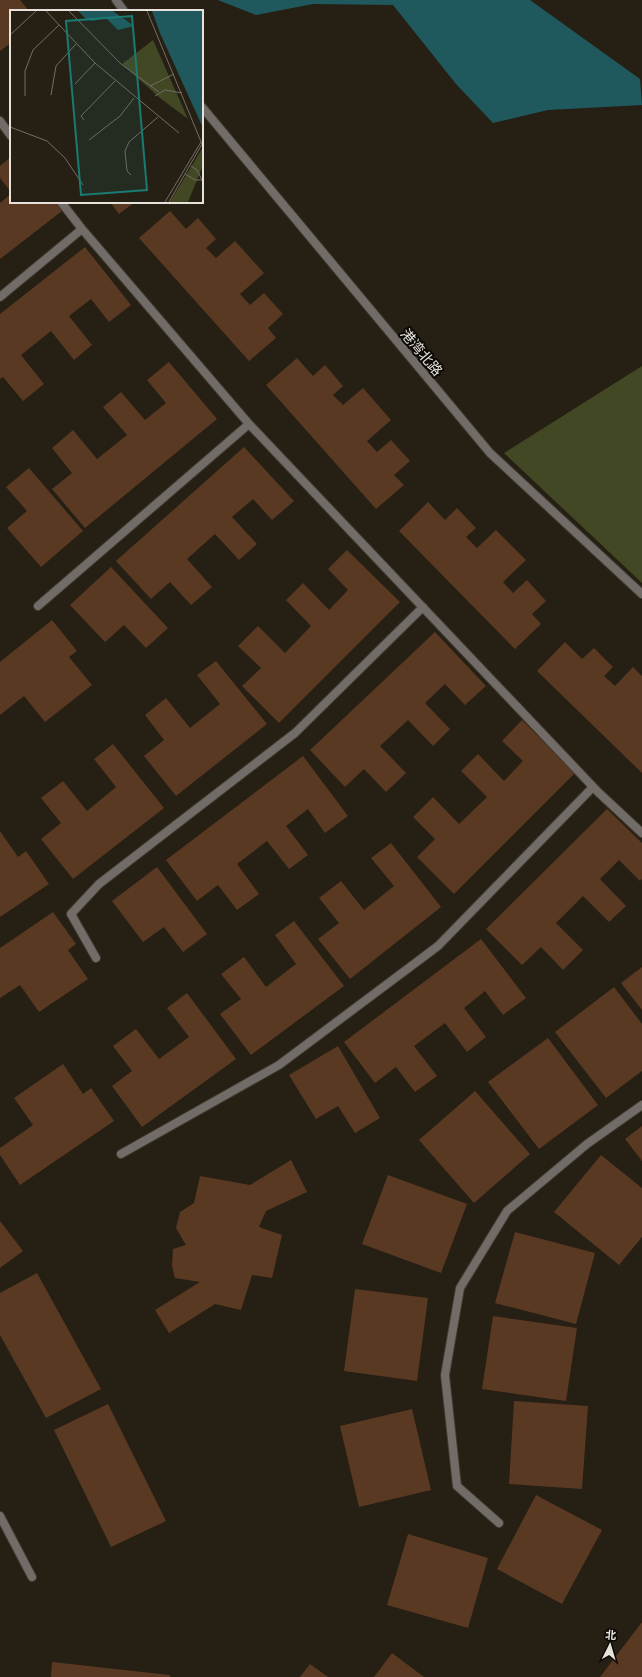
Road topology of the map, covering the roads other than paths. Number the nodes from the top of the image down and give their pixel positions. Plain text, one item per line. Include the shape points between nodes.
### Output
1 (116, 0) edge
2 (123, 10) edge
3 (203, 108) edge
4 (0, 121) edge
5 (10, 135) edge
6 (62, 203) edge
7 (82, 229) junction
8 (0, 297) edge
9 (249, 424) junction
10 (642, 594) edge
11 (38, 606) dead end
12 (424, 608) junction
13 (593, 787) junction
14 (642, 833) edge
15 (96, 958) dead end
16 (642, 1105) edge
17 (122, 1154) dead end
18 (0, 1516) edge
19 (499, 1523) dead end
20 (32, 1577) dead end

1 - 2 street
3 - 10 street, 港湾北路 via 490,453
4 - 5 street
6 - 7 street
7 - 8 street
7 - 9 street
9 - 11 street
9 - 12 street
12 - 13 street
12 - 15 street via 295,733 100,884 71,914
13 - 14 street
13 - 17 street via 438,946 279,1065
16 - 19 street via 587,1144 507,1211 460,1288 445,1375 457,1486
18 - 20 street

